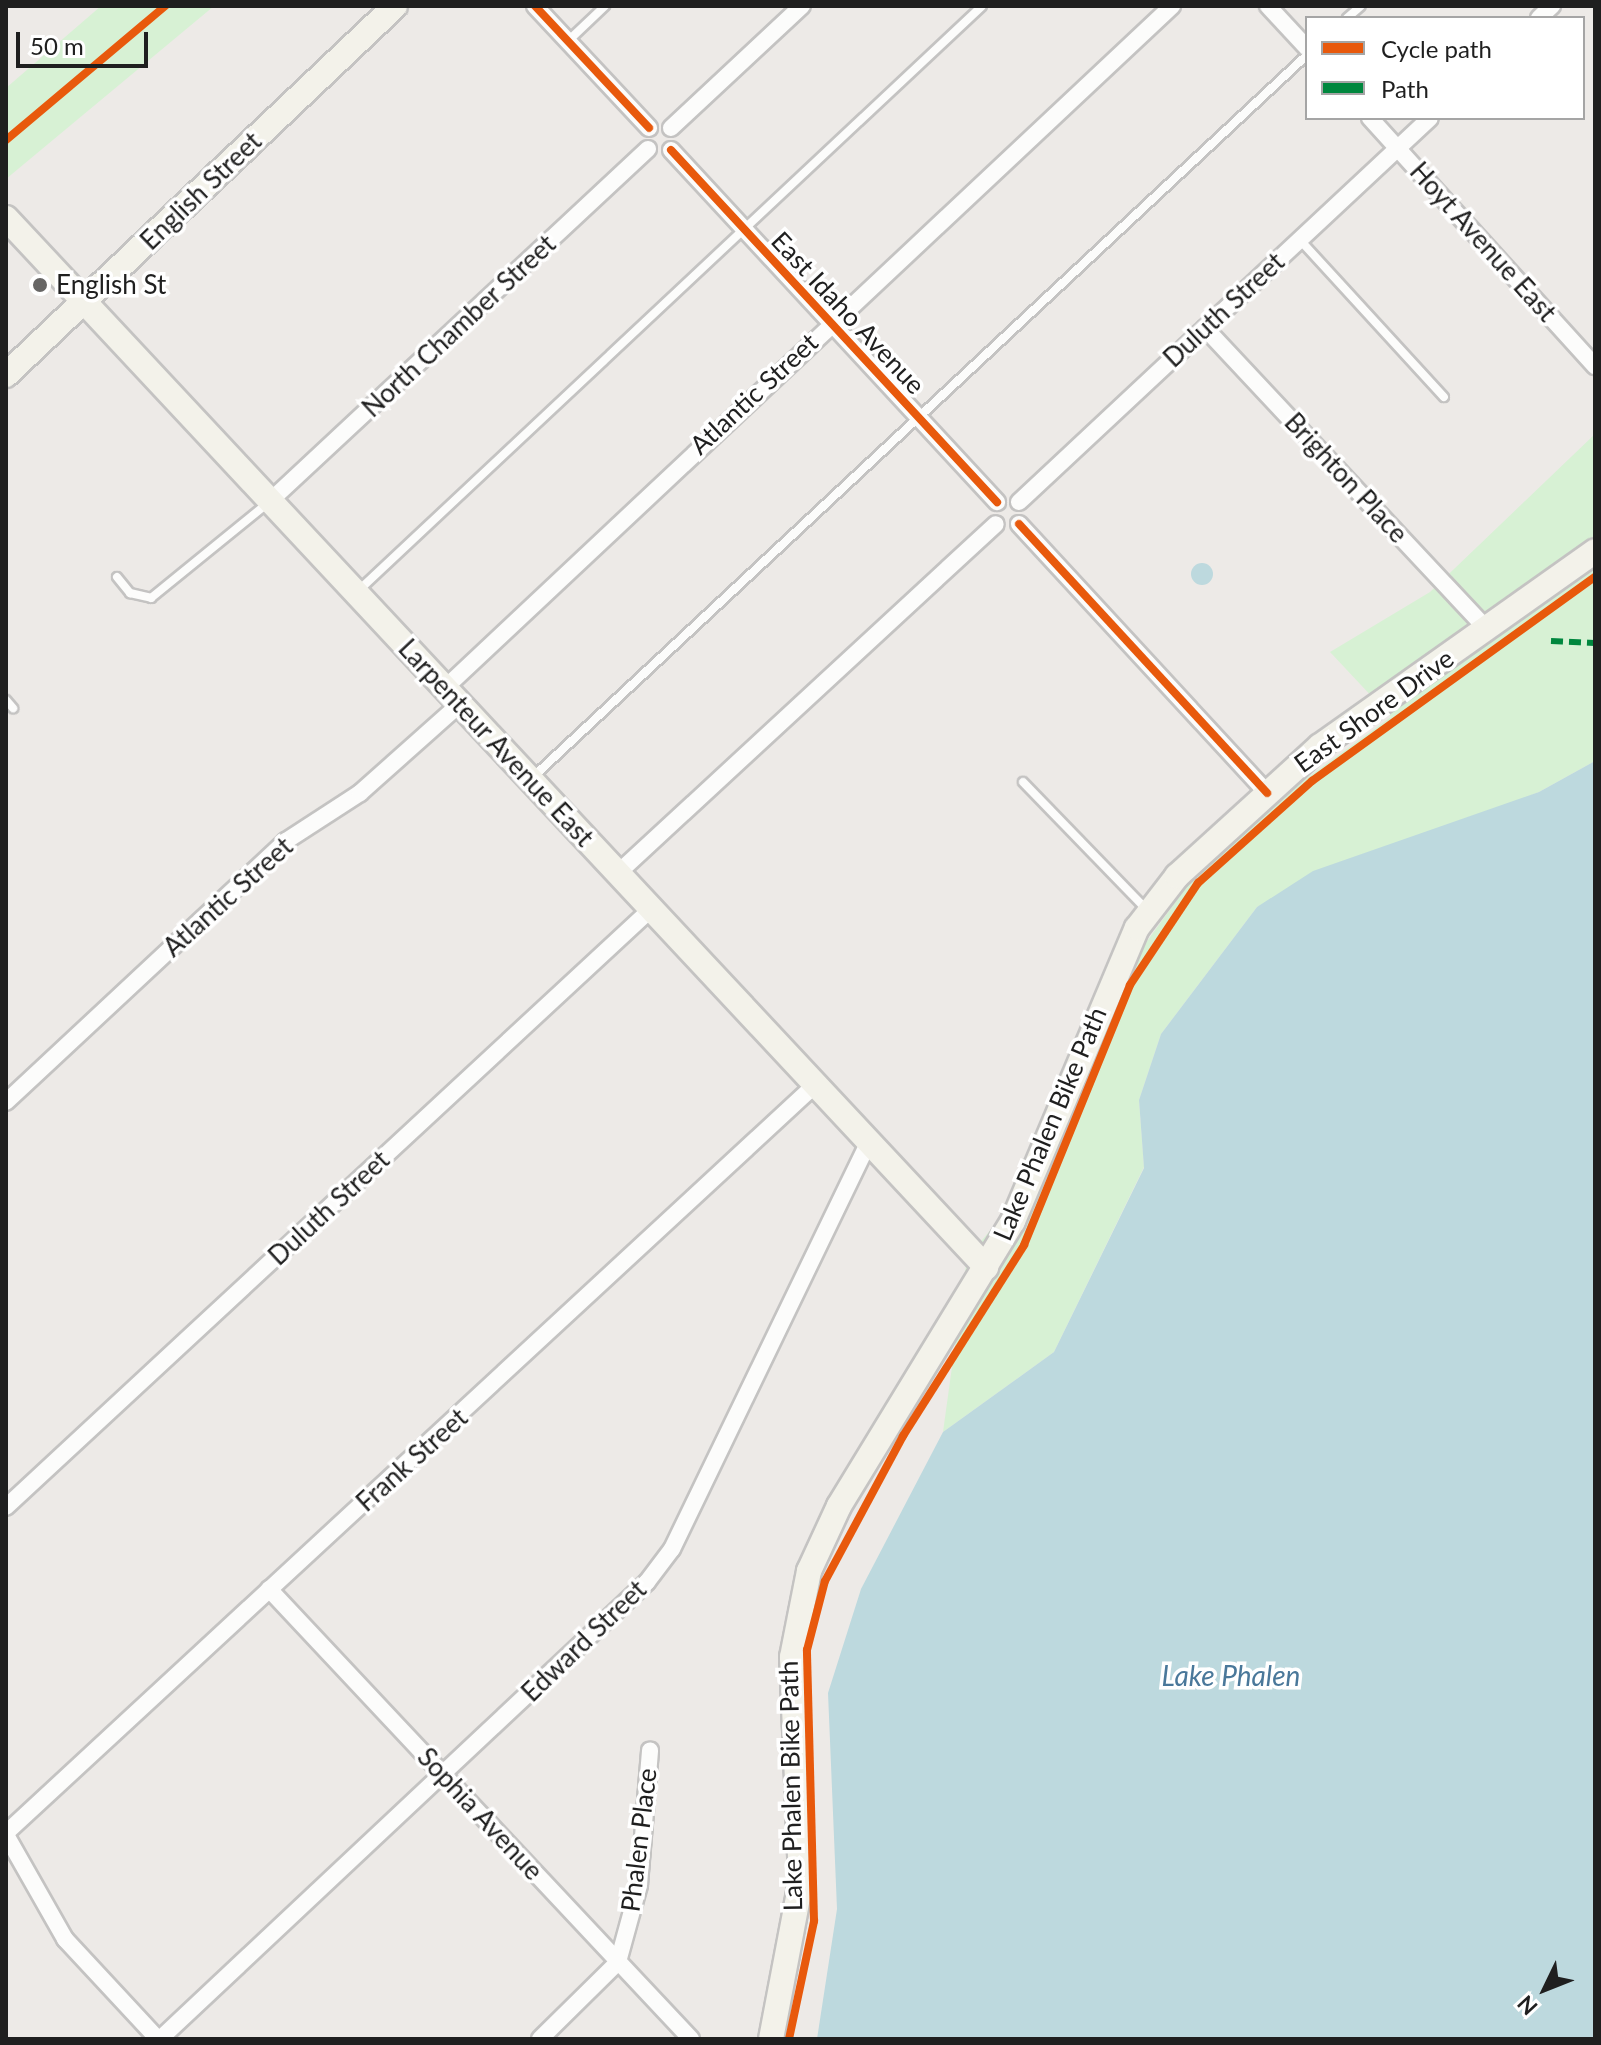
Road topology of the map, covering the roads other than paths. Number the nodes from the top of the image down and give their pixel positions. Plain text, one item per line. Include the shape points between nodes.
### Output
1 (395, 6) edge
2 (535, 6) edge
3 (605, 6) edge
4 (802, 6) edge
5 (982, 6) edge
6 (1172, 6) edge
7 (1268, 6) edge
8 (568, 41) junction
9 (1305, 46) edge
10 (1305, 57) edge
11 (1372, 120) edge
12 (1428, 120) edge
13 (649, 128) junction
14 (671, 128) junction
15 (1397, 148) junction
16 (648, 149) junction
17 (671, 150) junction
18 (6, 218) edge
19 (742, 228) junction
20 (1300, 239) junction
21 (84, 302) junction
22 (830, 322) junction
23 (1205, 328) junction
24 (1595, 366) edge
25 (6, 375) edge
26 (1444, 397) dead end
27 (915, 414) junction
28 (269, 502) junction
29 (997, 502) junction
30 (1019, 502) junction
31 (996, 524) junction
32 (1019, 524) junction
33 (1595, 551) edge
34 (117, 577) dead end
35 (355, 593) junction
36 (1487, 629) junction
37 (452, 696) junction
38 (6, 700) edge
39 (13, 708) dead end
40 (530, 780) junction
41 (1023, 782) dead end
42 (1267, 793) junction
43 (618, 873) junction
44 (651, 909) junction
45 (1148, 911) junction
46 (816, 1084) junction
47 (6, 1102) edge
48 (869, 1141) junction
49 (986, 1267) junction
50 (6, 1507) edge
51 (269, 1589) junction
52 (650, 1750) dead end
53 (443, 1775) junction
54 (6, 1834) edge
55 (618, 1962) junction
56 (159, 2039) edge
57 (540, 2039) edge
58 (691, 2039) edge
59 (771, 2039) edge

1 - 21 street, English Street
2 - 8 street
3 - 8 lane
4 - 14 street
5 - 19 lane
6 - 22 street, Atlantic Street
7 - 9 street
8 - 13 street
10 - 27 lane
11 - 15 street, Hoyt Avenue East
12 - 15 street, Duluth Street
13 - 14 street
13 - 16 street
14 - 17 street
15 - 20 street, Duluth Street
15 - 24 street, Hoyt Avenue East
16 - 17 street
16 - 28 street, North Chamber Street
17 - 19 street, East Idaho Avenue
18 - 21 street, Larpenteur Avenue East
19 - 22 street, East Idaho Avenue
19 - 35 lane
20 - 23 street, Duluth Street
20 - 26 lane
21 - 25 street, English Street
21 - 28 street, Larpenteur Avenue East
22 - 27 street, East Idaho Avenue
22 - 37 street, Atlantic Street
23 - 30 street, Duluth Street
23 - 36 street, Brighton Place
27 - 29 street, East Idaho Avenue
27 - 40 lane
28 - 34 lane via 151,598 130,593
28 - 35 street, Larpenteur Avenue East
29 - 30 street
29 - 31 street
30 - 32 street
31 - 32 street
31 - 43 street
32 - 42 street
33 - 36 street, East Shore Drive
35 - 37 street, Larpenteur Avenue East
36 - 42 street, East Shore Drive via 1343,728
37 - 40 street, Larpenteur Avenue East
37 - 47 street, Atlantic Street via 360,793 286,841
38 - 39 lane
40 - 43 street, Larpenteur Avenue East
41 - 45 lane
42 - 45 street, East Shore Drive
43 - 44 street, Larpenteur Avenue East
44 - 46 street, Larpenteur Avenue East
44 - 50 street, Duluth Street
45 - 49 street, East Shore Drive via 1114,973 1053,1137
46 - 48 street, Larpenteur Avenue East
46 - 51 street, Frank Street
48 - 49 street, Larpenteur Avenue East
48 - 53 street, Edward Street via 672,1549 647,1582
49 - 59 street, East Shore Drive via 839,1506 802,1592 792,1683 801,1881
51 - 53 street, Sophia Avenue
51 - 54 street, Frank Street
52 - 55 street, Phalen Place via 639,1885
53 - 55 street, Sophia Avenue
53 - 56 street, Edward Street
54 - 56 street via 65,1939
55 - 57 street
55 - 58 street, Sophia Avenue

